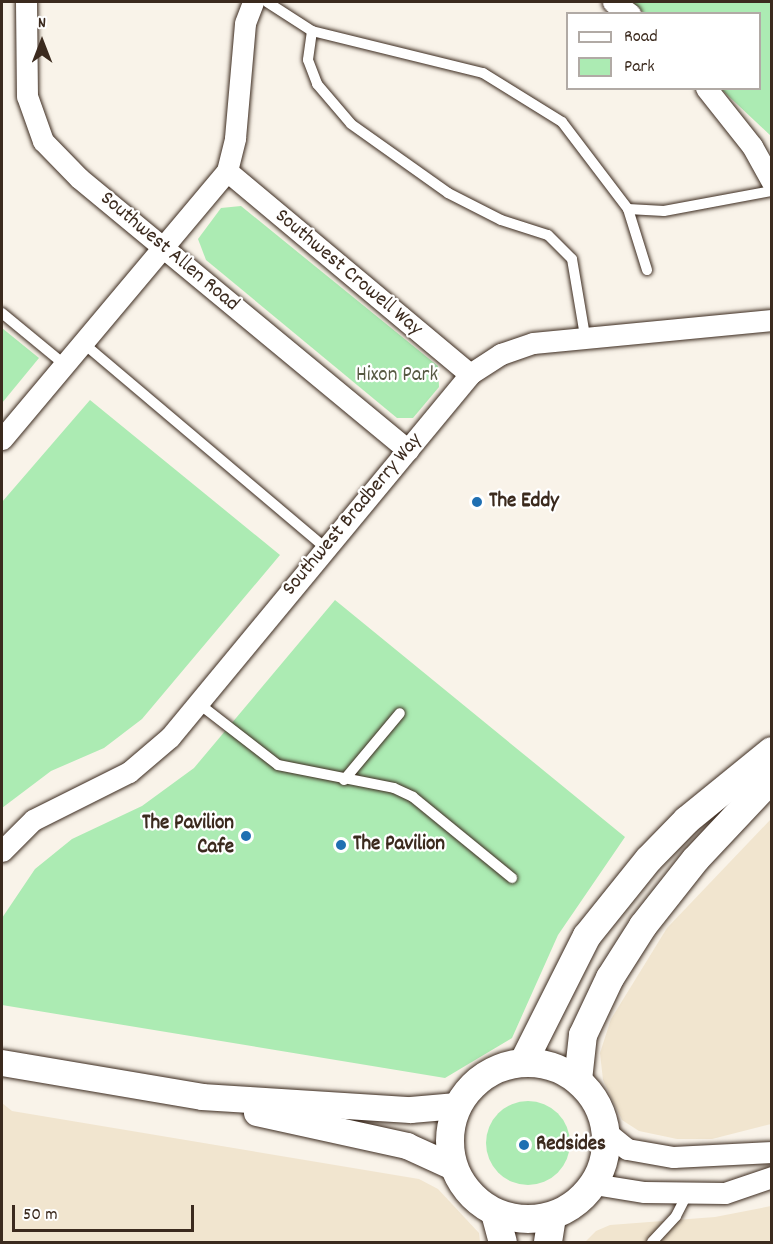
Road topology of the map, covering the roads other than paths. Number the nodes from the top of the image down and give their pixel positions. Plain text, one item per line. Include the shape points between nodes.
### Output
1 (26, 2) edge
2 (253, 2) edge
3 (267, 2) edge
4 (613, 2) edge
5 (627, 12) edge
6 (312, 31) junction
7 (708, 90) edge
8 (227, 171) junction
9 (771, 182) edge
10 (771, 191) edge
11 (628, 209) junction
12 (163, 247) junction
13 (647, 270) dead end
14 (2, 313) edge
15 (771, 320) edge
16 (585, 336) junction
17 (83, 344) junction
18 (65, 365) junction
19 (470, 374) junction
20 (2, 439) edge
21 (408, 450) junction
22 (326, 548) junction
23 (198, 703) junction
24 (400, 712) dead end
25 (771, 751) edge
26 (771, 778) edge
27 (344, 780) junction
28 (2, 851) edge
29 (512, 878) dead end
30 (2, 1062) edge
31 (523, 1063) junction
32 (578, 1080) junction
33 (202, 1096) junction
34 (457, 1106) junction
35 (606, 1132) junction
36 (771, 1152) edge
37 (453, 1167) junction
38 (771, 1177) edge
39 (594, 1185) junction
40 (687, 1194) junction
41 (495, 1213) junction
42 (550, 1229) edge
43 (503, 1242) edge
44 (652, 1242) edge

1 - 12 street, Southwest Allen Road via 27,96 43,141 79,178
2 - 8 street via 245,23 235,138
3 - 6 lane
4 - 5 street
6 - 11 lane via 483,73 562,122
6 - 16 lane via 308,60 316,84 351,124 448,193 501,220 548,235 572,259
7 - 9 street via 752,146
8 - 12 street
8 - 19 street, Southwest Crowell Way
10 - 11 lane via 664,211
11 - 13 lane
12 - 17 street
12 - 21 street, Southwest Allen Road
14 - 18 lane
15 - 16 street, Southwest Bradberry Way
16 - 19 street, Southwest Bradberry Way via 533,343 501,354
17 - 18 street
17 - 22 lane
18 - 20 street
19 - 21 street, Southwest Bradberry Way
21 - 22 street, Southwest Bradberry Way
22 - 23 street, Southwest Bradberry Way
23 - 27 lane via 278,765
23 - 28 street, Southwest Bradberry Way via 170,737 129,772 33,820
24 - 27 lane
25 - 31 main road via 687,820 649,859 587,936
26 - 32 main road via 696,859 643,926 610,978 583,1035
27 - 29 lane via 394,788 413,797
30 - 33 street
31 - 32 main road via 552,1067
31 - 34 main road via 496,1069 473,1084
32 - 35 main road via 591,1095
33 - 34 street via 411,1110
33 - 37 street via 298,1125 426,1151
34 - 37 main road via 449,1136
35 - 36 street via 627,1149 673,1157
35 - 39 main road via 604,1160
37 - 41 main road via 469,1194
38 - 40 street via 725,1192
39 - 40 street
39 - 42 main road
40 - 44 lane via 676,1216
41 - 42 main road
41 - 43 main road

